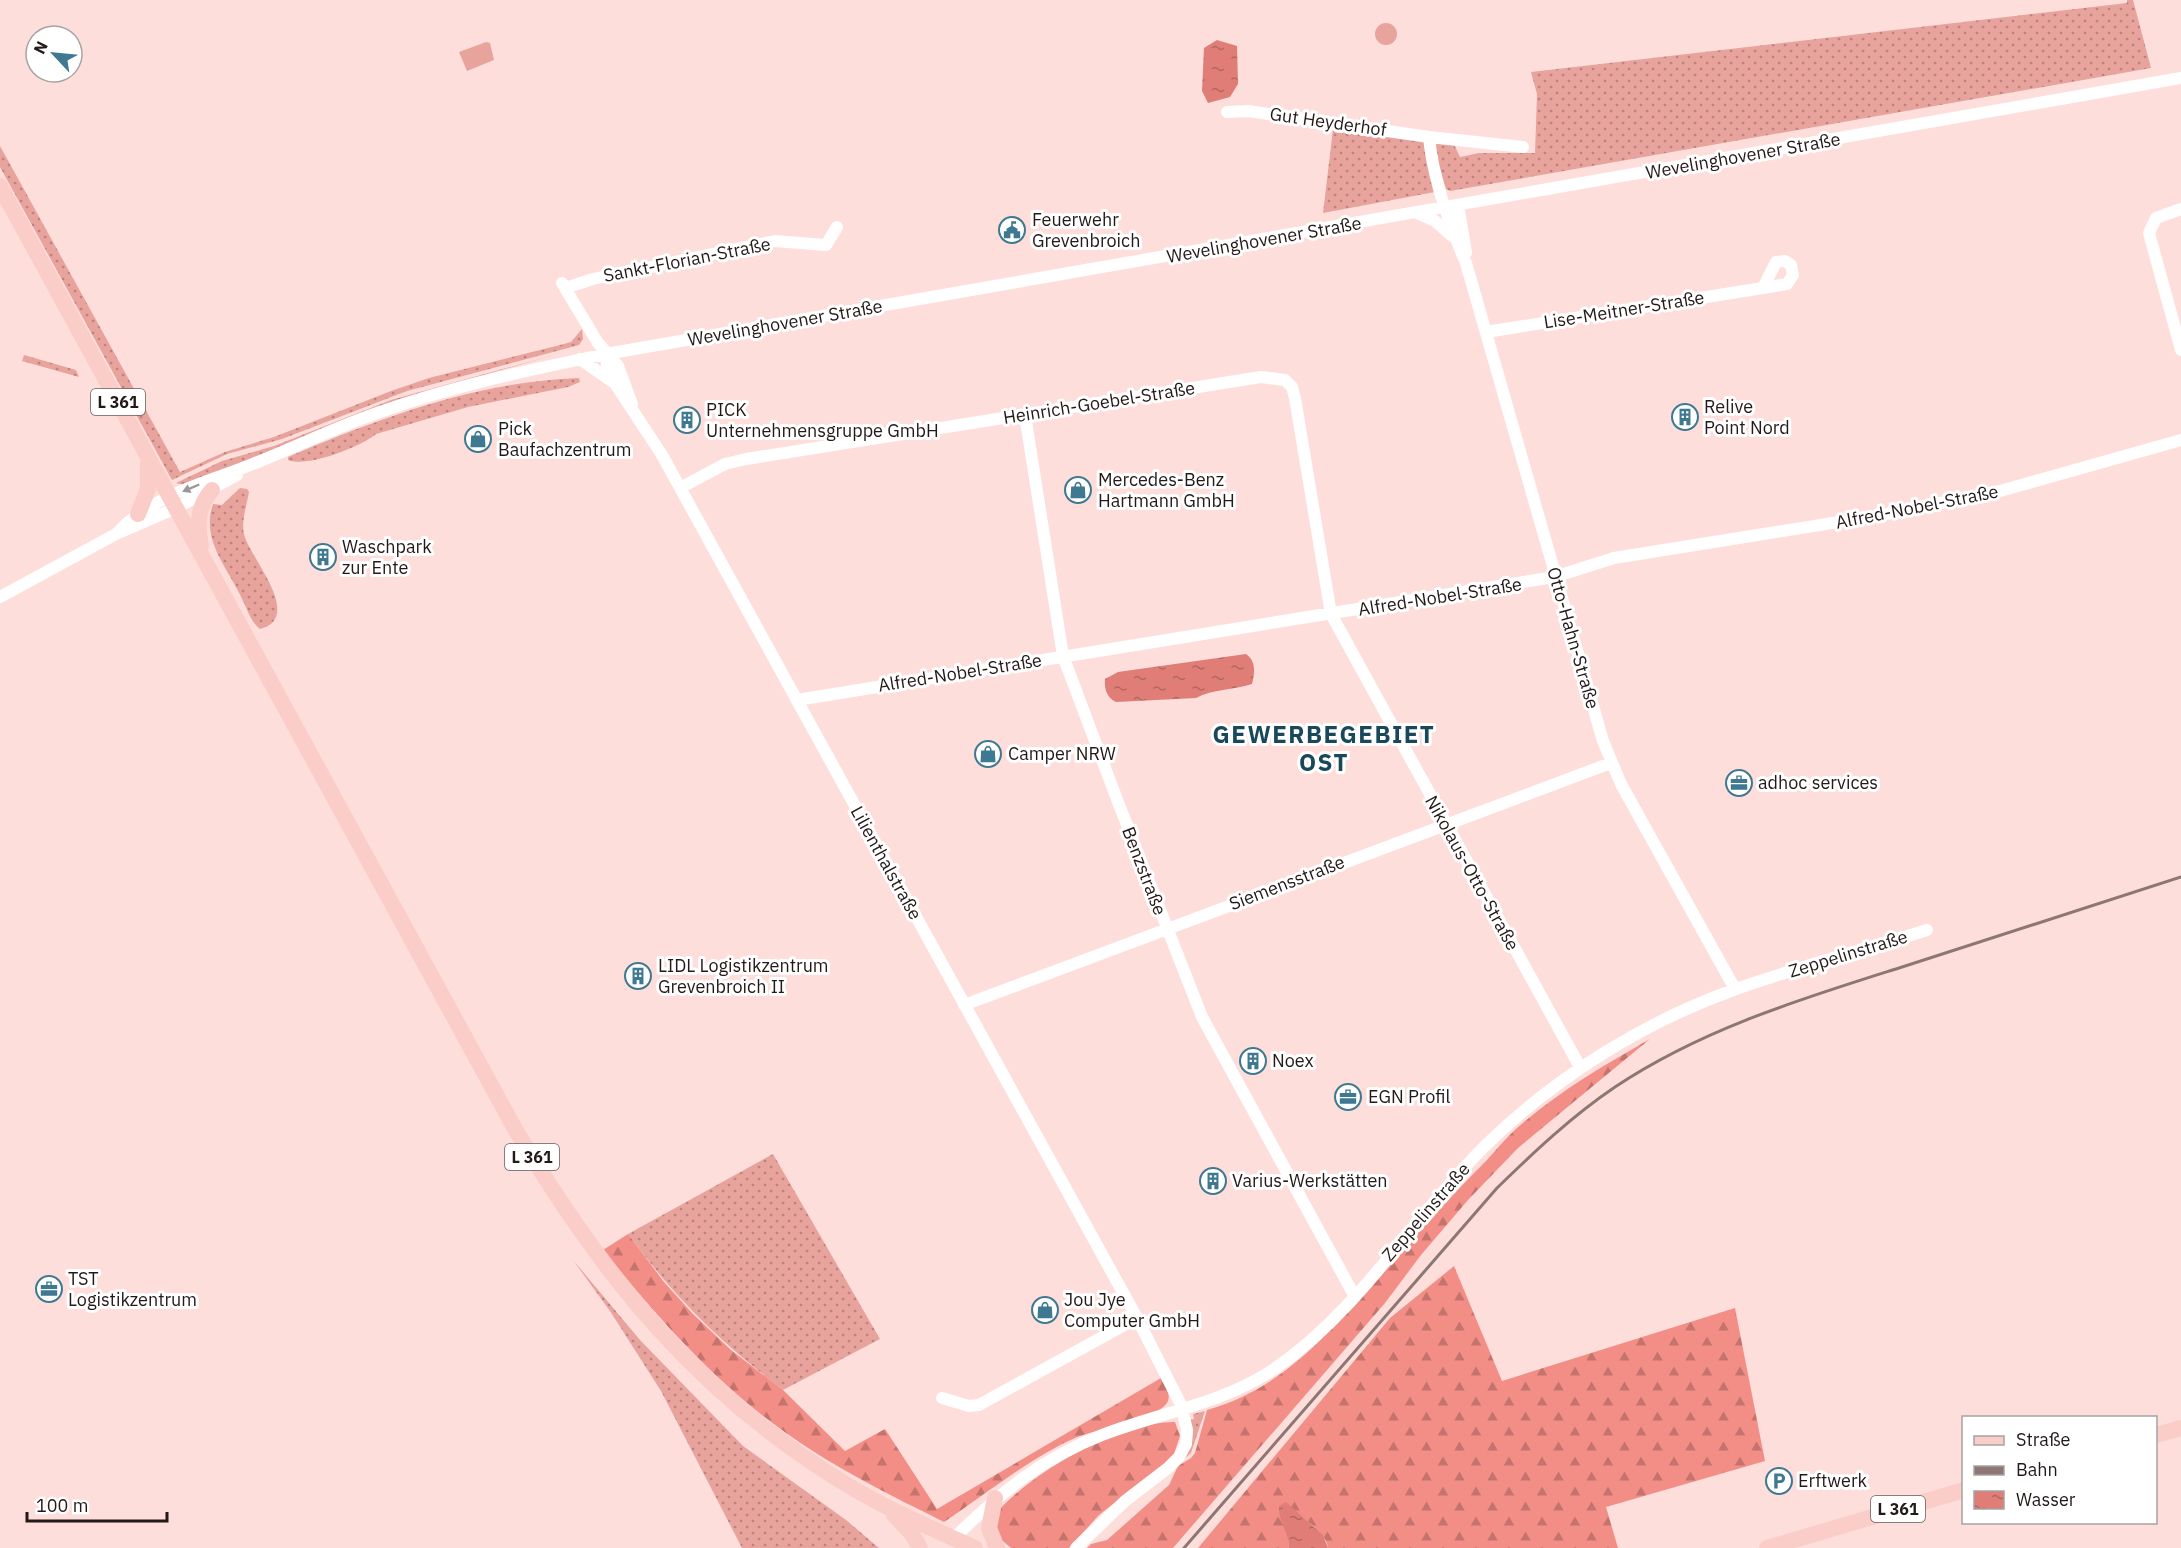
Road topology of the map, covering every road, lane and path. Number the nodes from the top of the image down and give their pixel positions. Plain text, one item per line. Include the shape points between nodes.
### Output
1 (2181, 78) edge
2 (1227, 112) dead end
3 (1429, 137) junction
4 (1523, 147) dead end
5 (0, 186) edge
6 (1452, 206) junction
7 (2181, 209) edge
8 (1416, 213) junction
9 (837, 227) dead end
10 (1454, 238) junction
11 (1466, 263) junction
12 (564, 285) joint
13 (1762, 288) dead end
14 (1486, 332) junction
15 (2181, 350) edge
16 (606, 354) junction
17 (580, 359) junction
18 (614, 382) junction
19 (633, 409) junction
20 (1025, 415) junction
21 (2181, 440) edge
22 (147, 456) junction
23 (253, 464) junction
24 (680, 488) junction
25 (212, 490) junction
26 (173, 502) junction
27 (138, 514) junction
28 (116, 534) junction
29 (205, 562) junction
30 (1554, 577) junction
31 (0, 597) edge
32 (1331, 614) junction
33 (1064, 656) junction
34 (797, 700) junction
35 (1611, 763) junction
36 (1445, 824) junction
37 (1166, 928) junction
38 (1927, 930) dead end
39 (1735, 989) junction
40 (964, 1005) junction
41 (1580, 1067) junction
42 (1354, 1295) junction
43 (1137, 1318) junction
44 (942, 1398) dead end
45 (1182, 1410) junction
46 (2181, 1428) edge
47 (2157, 1435) edge
48 (1962, 1491) edge
49 (995, 1498) junction
50 (882, 1504) junction
51 (950, 1543) edge
52 (920, 1548) edge
53 (975, 1548) edge
54 (997, 1548) edge
55 (1076, 1548) edge
56 (1767, 1548) edge

1 - 6 street, Wevelinghovener Straße
2 - 3 street, Gut Heyderhof via 1248,111
3 - 4 street, Gut Heyderhof
3 - 6 street via 1430,153
5 - 22 main road, L 361
6 - 8 street, Wevelinghovener Straße
6 - 10 street, Otto-Hahn-Straße
6 - 11 street, Otto-Hahn-Straße
7 - 15 street via 2156,218 2149,233
8 - 10 street, Otto-Hahn-Straße via 1435,221
8 - 16 street, Wevelinghovener Straße
9 - 12 street, Sankt-Florian-Straße via 826,245 775,241
10 - 11 street, Otto-Hahn-Straße
11 - 14 street, Otto-Hahn-Straße
12 - 16 street, Lilienthalstraße
13 - 14 street, Lise-Meitner-Straße
14 - 30 street, Otto-Hahn-Straße
16 - 17 street, Wevelinghovener Straße
16 - 18 street, Lilienthalstraße
16 - 19 street, Lilienthalstraße via 623,375
17 - 18 street, Lilienthalstraße
17 - 23 street, Wevelinghovener Straße via 405,403
18 - 19 street, Lilienthalstraße
19 - 24 street, Lilienthalstraße
20 - 24 street, Heinrich-Goebel-Straße via 746,459 717,468
20 - 32 street, Heinrich-Goebel-Straße via 1268,376 1285,380 1295,398
20 - 33 street, Benzstraße
21 - 30 street, Alfred-Nobel-Straße via 2000,491 1876,516 1614,558
22 - 26 main road, L 361
22 - 27 main road, L 361 via 148,489
23 - 25 street, Wevelinghovener Straße
23 -> 26 street, Wevelinghovener Straße
24 - 34 street, Lilienthalstraße
25 - 26 street, Wevelinghovener Straße
25 - 29 main road, L 361 via 198,518
26 - 27 street
26 - 28 street
26 - 29 main road, L 361
27 - 28 street
28 - 31 street
29 - 50 main road, L 361 via 515,1129 592,1250 663,1336 733,1403 798,1453
30 - 32 street, Alfred-Nobel-Straße
30 - 35 street, Otto-Hahn-Straße
32 - 33 street, Alfred-Nobel-Straße
32 - 36 street, Nikolaus-Otto-Straße
33 - 34 street, Alfred-Nobel-Straße
33 - 37 street, Benzstraße
34 - 40 street, Lilienthalstraße
35 - 36 street, Siemensstraße
35 - 39 street, Otto-Hahn-Straße
36 - 37 street, Siemensstraße
36 - 41 street, Nikolaus-Otto-Straße
37 - 40 street, Siemensstraße
37 - 42 street, Benzstraße via 1214,1042
38 - 39 street, Zeppelinstraße
39 - 41 street, Zeppelinstraße
40 - 43 street, Lilienthalstraße
41 - 42 street, Zeppelinstraße via 1486,1145
42 - 45 street, Zeppelinstraße via 1306,1343 1269,1372 1235,1391
43 - 44 street via 979,1405
43 - 45 street, Lilienthalstraße
45 - 49 street, Zeppelinstraße via 1082,1443 1033,1469
45 - 55 street, Lilienthalstraße via 1187,1437 1179,1456
46 - 47 main road
48 - 56 main road, L 361
49 - 51 street, Zeppelinstraße
49 - 54 main road via 989,1528
50 - 51 main road, L 361
50 - 52 main road via 903,1523
51 - 53 main road, L 361

